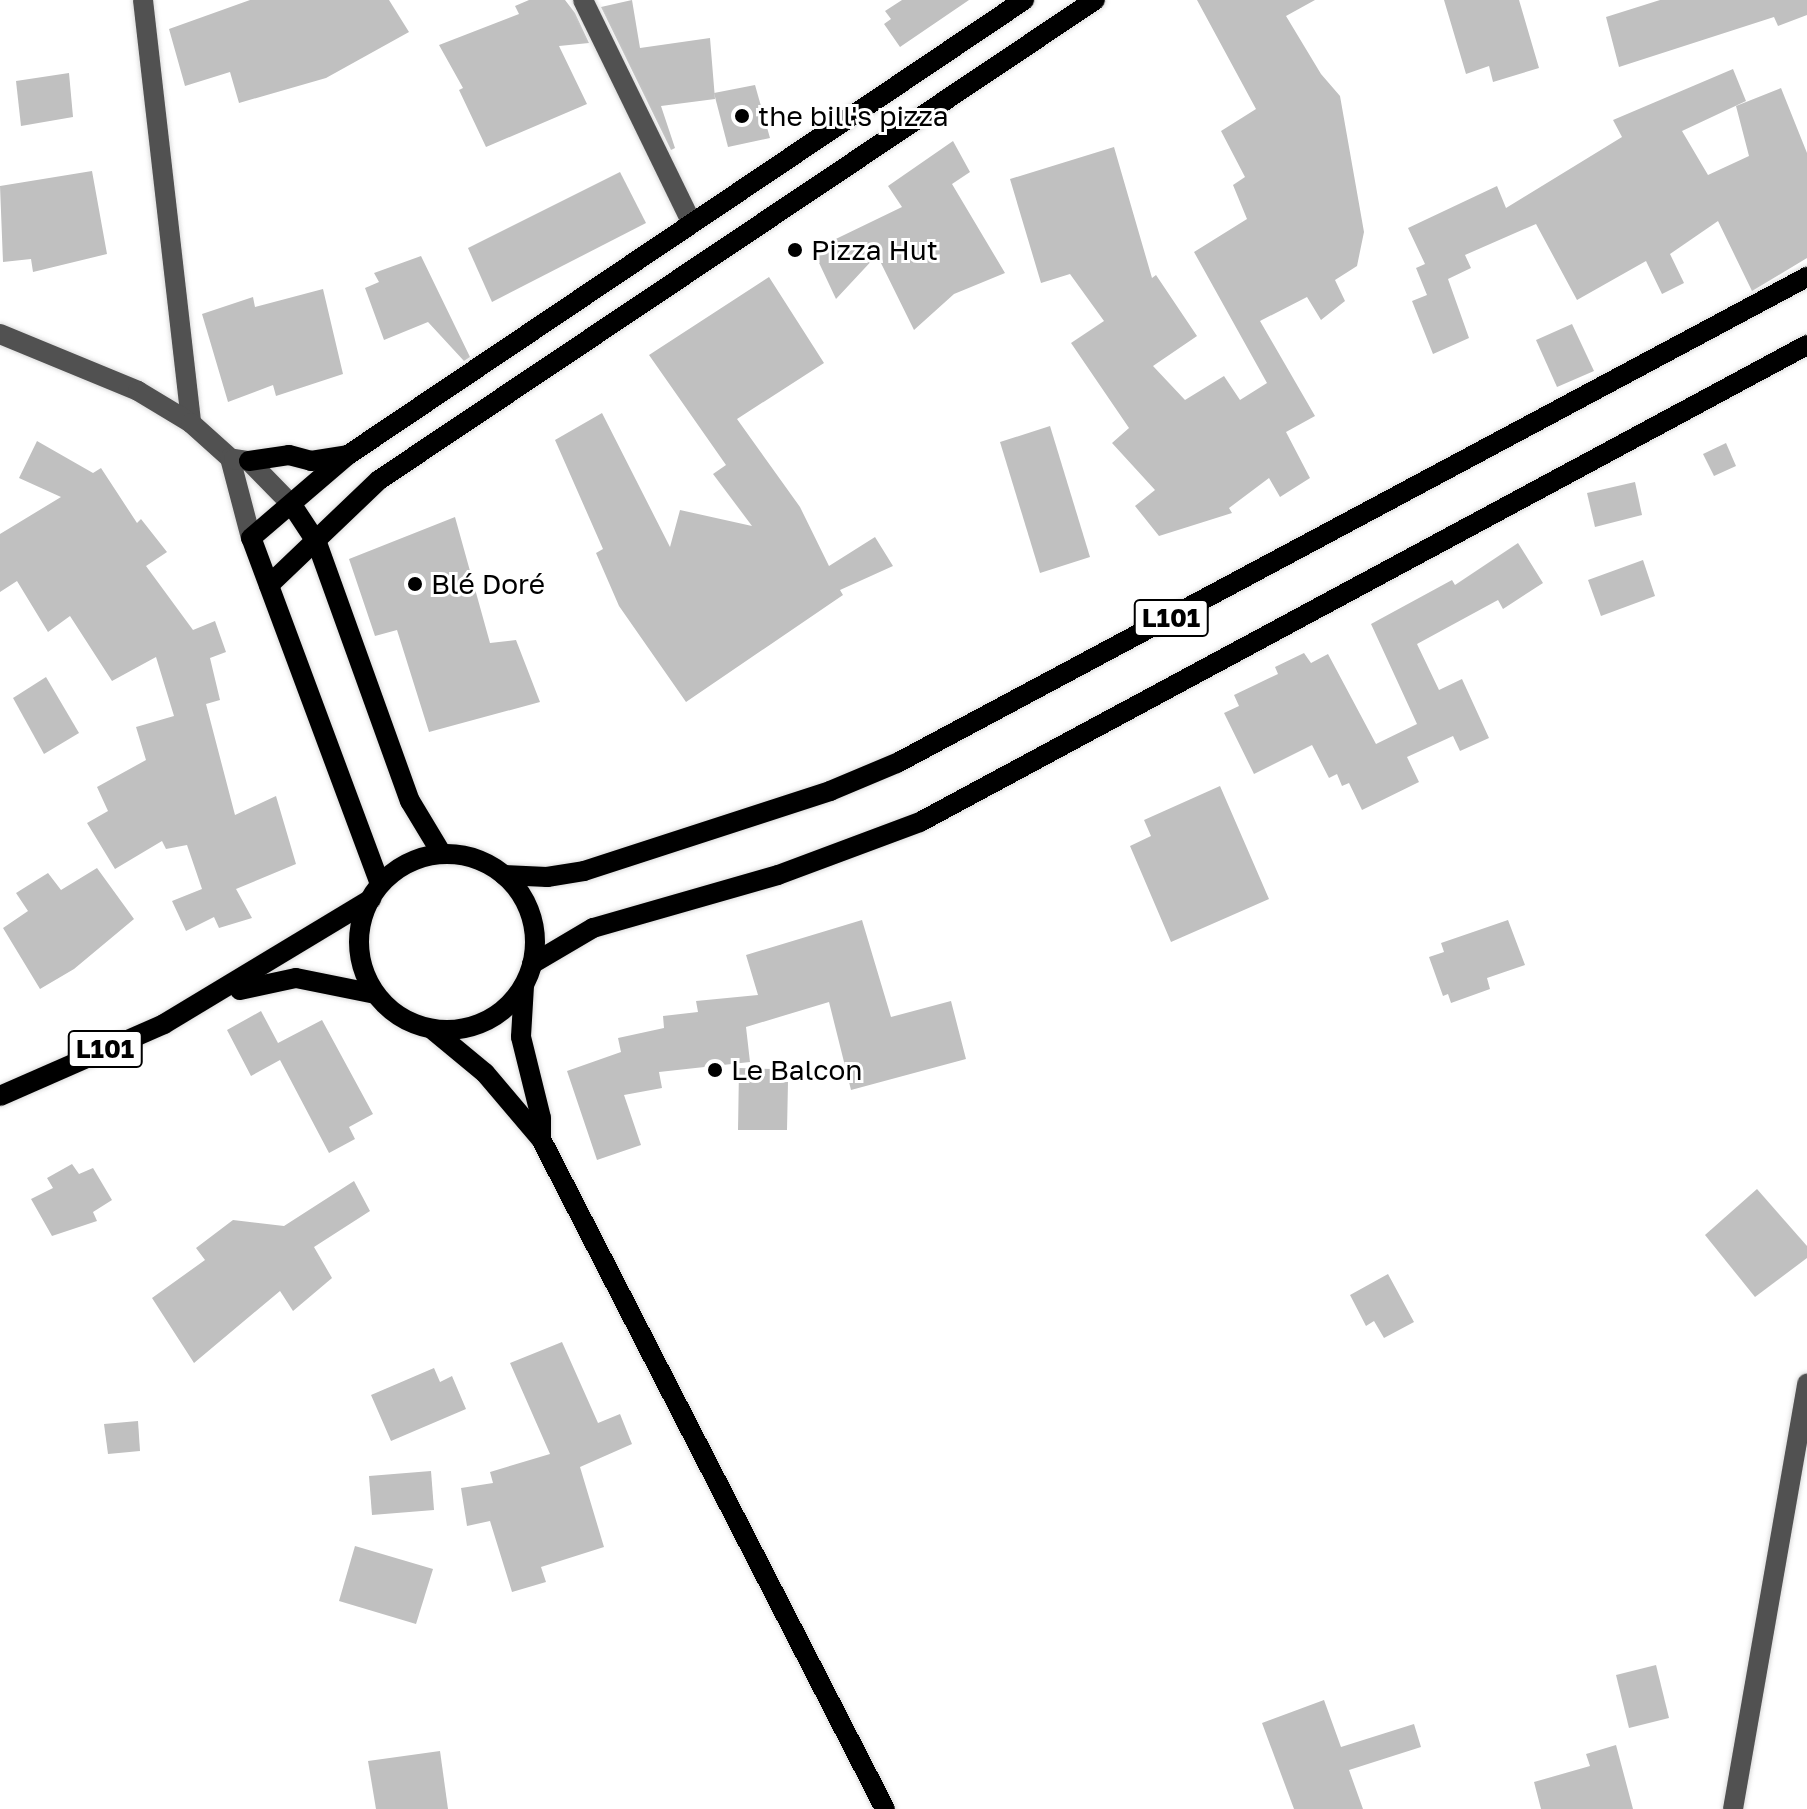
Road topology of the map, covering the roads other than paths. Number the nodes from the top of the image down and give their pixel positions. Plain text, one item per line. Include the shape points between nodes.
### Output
1 (143, 0) edge
2 (583, 0) edge
3 (1024, 0) edge
4 (1095, 0) edge
5 (691, 221) junction
6 (1807, 277) edge
7 (0, 334) edge
8 (1807, 345) edge
9 (191, 423) junction
10 (348, 455) junction
11 (240, 460) junction
12 (292, 505) junction
13 (251, 538) junction
14 (317, 543) junction
15 (269, 585) junction
16 (442, 854) junction
17 (504, 875) junction
18 (376, 892) junction
19 (532, 964) junction
20 (524, 986) junction
21 (375, 994) junction
22 (210, 999) junction
23 (433, 1030) junction
24 (0, 1096) edge
25 (541, 1139) junction
26 (1807, 1383) edge
27 (885, 1809) edge
28 (1733, 1809) edge

1 - 9 street
2 - 5 street
3 - 5 main road
4 - 14 main road via 379,480
5 - 10 main road
6 - 17 main road, L101 via 897,763 830,791 584,871 547,877
7 - 9 street via 138,391
8 - 19 main road, L101 via 920,822 778,875 593,928
9 - 11 street
10 - 11 main road via 311,461 289,455
10 - 12 main road
11 - 12 street
11 - 13 street
12 - 13 main road
12 - 14 main road
13 - 15 main road
14 - 15 main road
14 - 16 main road via 410,801
15 - 18 main road
16 - 17 main road via 475,858
16 - 18 main road via 408,863
17 - 19 main road via 518,889 534,925
18 - 21 main road via 359,931 360,955
18 - 22 main road, L101
19 - 20 main road
20 - 23 main road via 485,1022
20 - 25 main road via 521,1037 541,1118
21 - 22 main road, L101 via 296,978 274,979
21 - 23 main road via 401,1018
22 - 24 main road, L101
23 - 25 main road via 485,1073
25 - 27 main road
26 - 28 street

